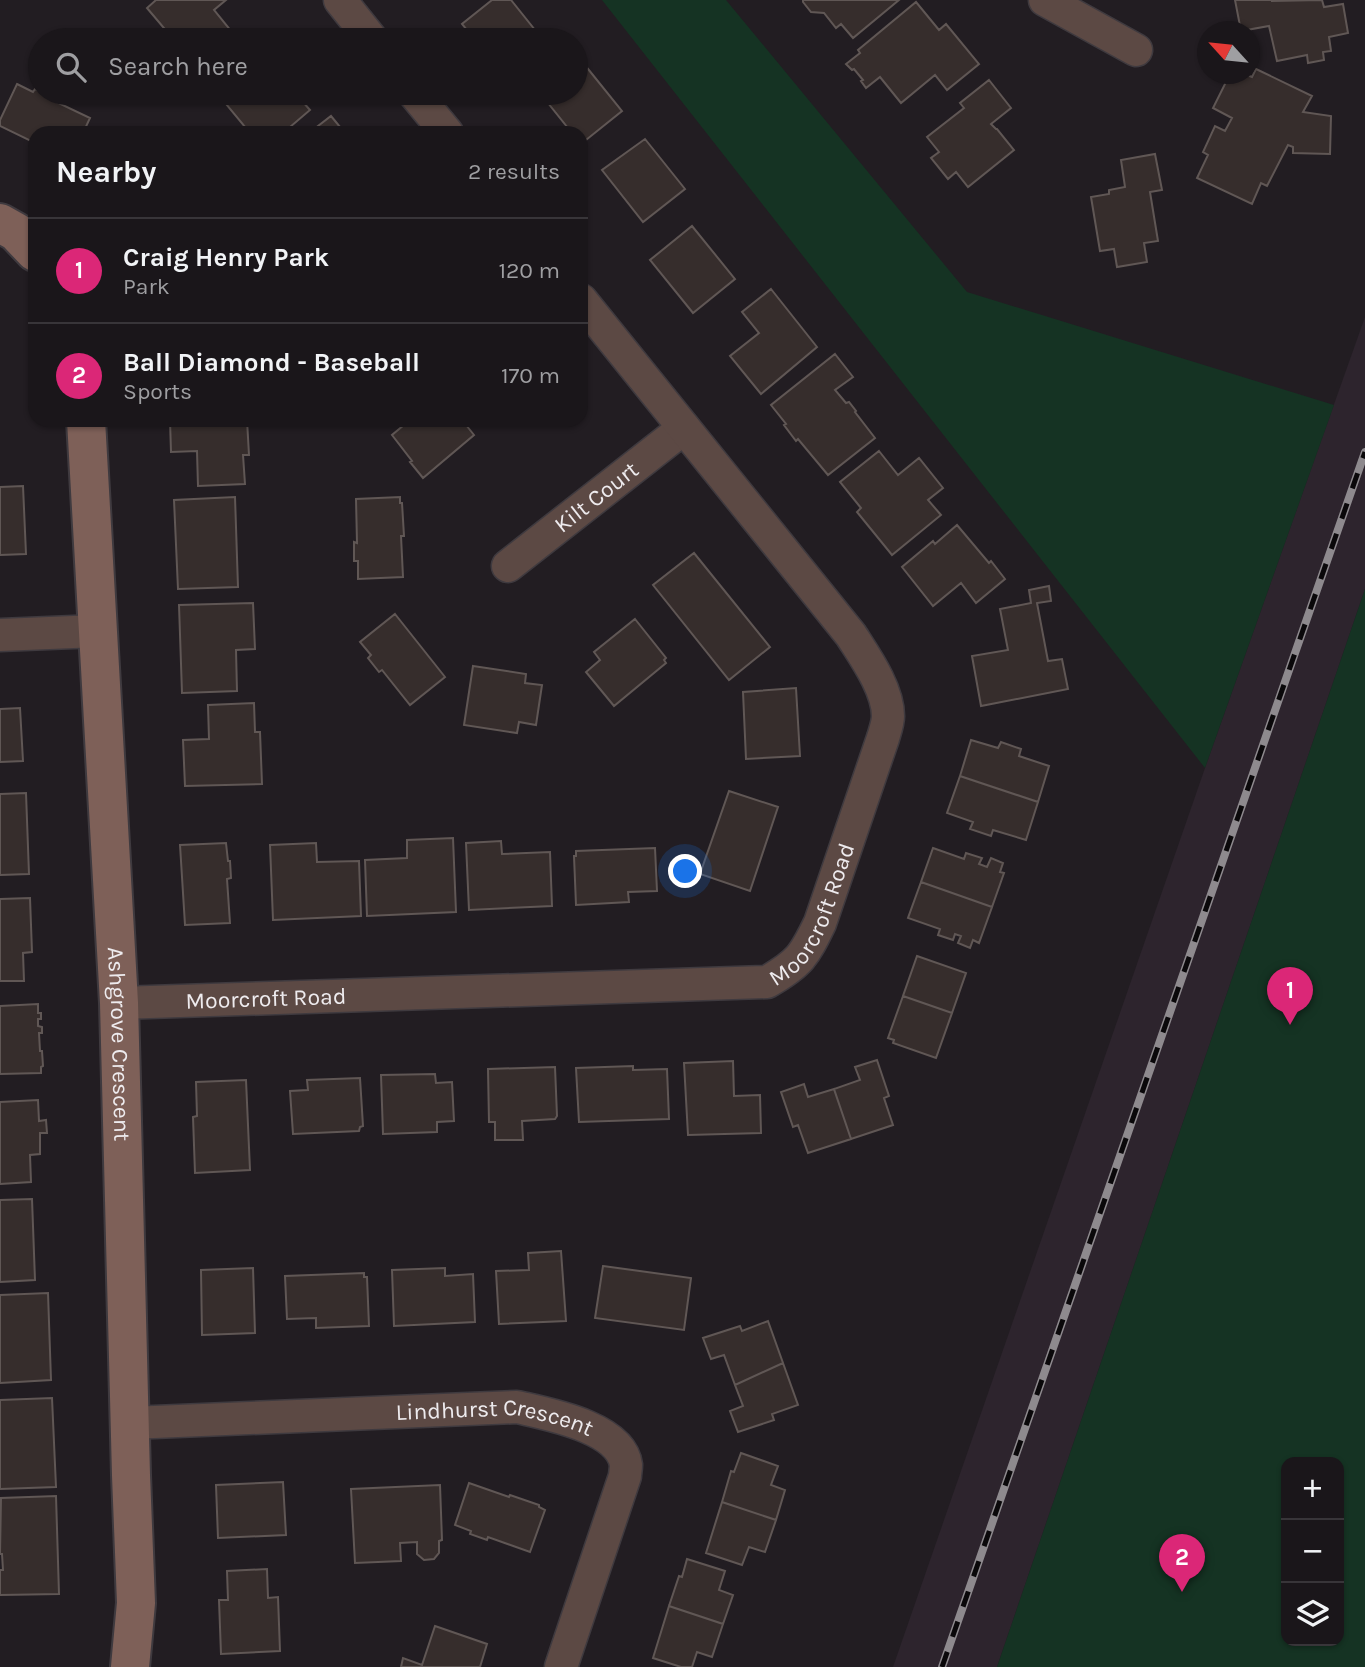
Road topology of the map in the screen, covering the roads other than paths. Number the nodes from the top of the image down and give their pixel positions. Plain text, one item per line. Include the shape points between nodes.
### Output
1 (340, 0) edge
2 (1045, 0) edge
3 (362, 28) edge
4 (1136, 50) dead end
5 (424, 105) edge
6 (441, 126) edge
7 (0, 222) edge
8 (28, 245) edge
9 (588, 309) edge
10 (86, 427) edge
11 (684, 428) junction
12 (508, 566) dead end
13 (98, 631) junction
14 (0, 635) edge
15 (119, 1003) junction
16 (130, 1423) junction
17 (130, 1667) edge
18 (561, 1667) edge

1 - 3 street
2 - 4 street
5 - 6 street
7 - 8 street
9 - 11 street, Moorcroft Road
10 - 13 street, Ashgrove Crescent
11 - 12 street, Kilt Court
11 - 15 street, Moorcroft Road via 851,635 886,700 886,728 807,951 767,982
13 - 14 street
13 - 15 street, Ashgrove Crescent
15 - 16 street, Ashgrove Crescent
16 - 17 street, Ashgrove Crescent via 136,1603
16 - 18 street, Lindhurst Crescent via 517,1407 592,1429 621,1451 625,1476

